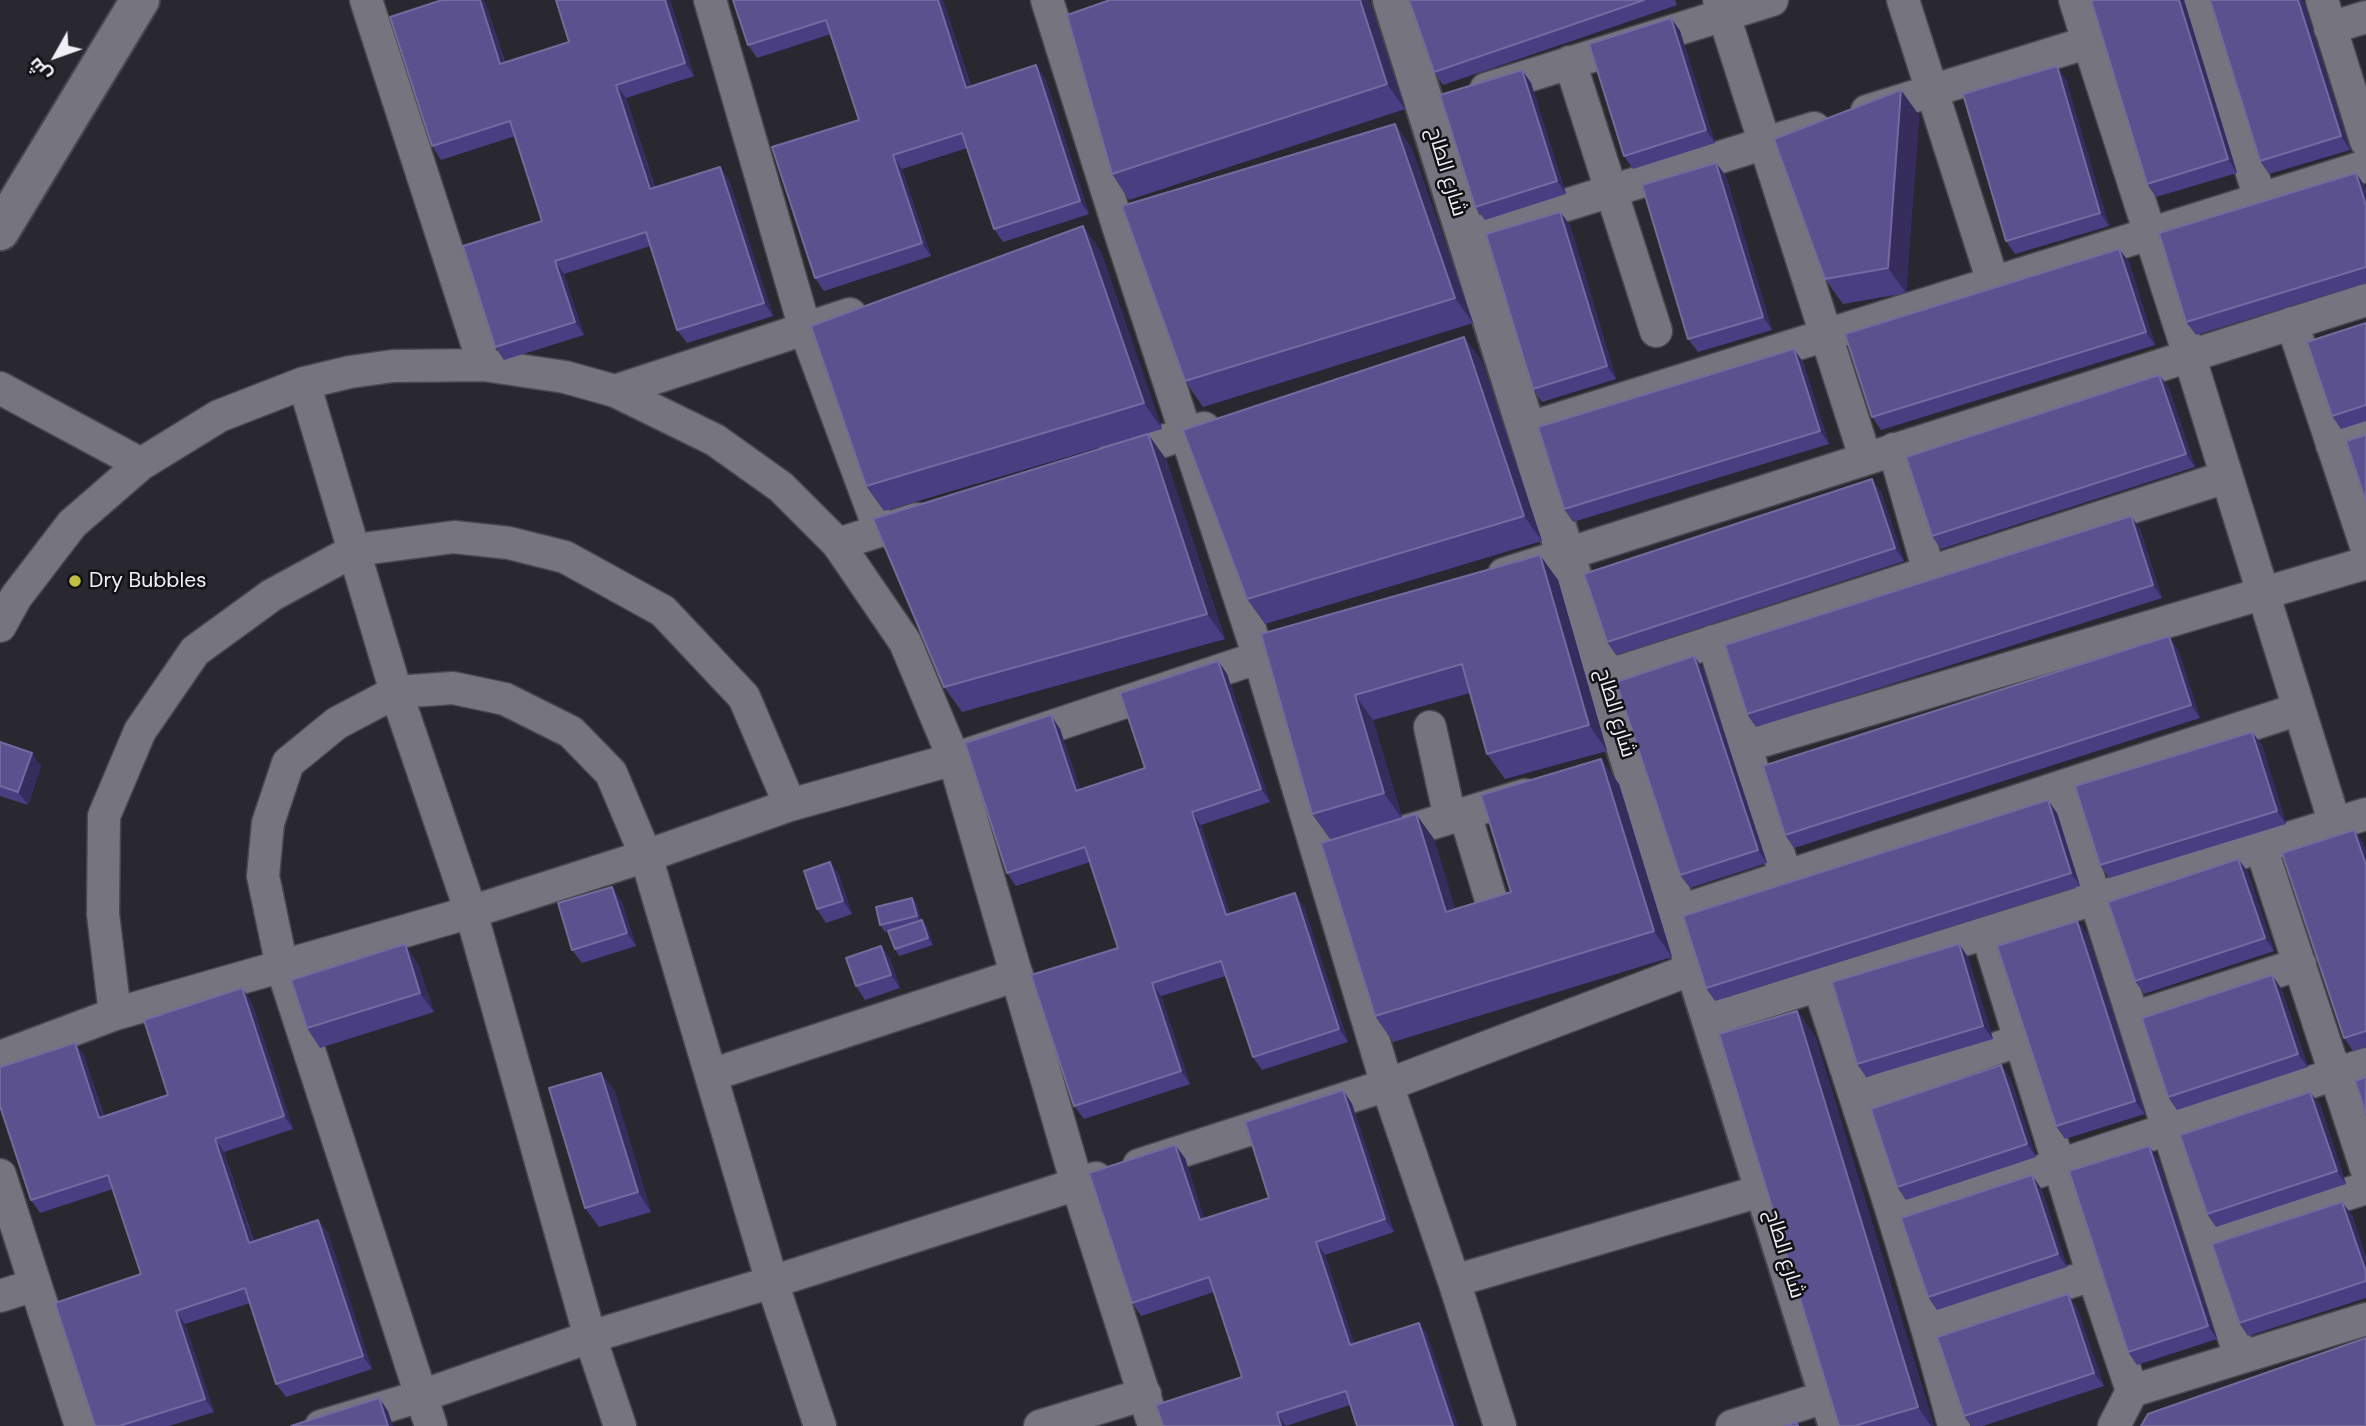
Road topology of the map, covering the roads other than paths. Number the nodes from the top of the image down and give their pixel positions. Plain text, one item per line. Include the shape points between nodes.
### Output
1 (140, 0) edge
2 (710, 0) edge
3 (1392, 0) edge
4 (1772, 0) edge
5 (1903, 0) edge
6 (2075, 0) edge
7 (2199, 0) edge
8 (1721, 8) edge
9 (1060, 13) edge
10 (2326, 14) edge
11 (380, 17) edge
12 (2366, 17) edge
13 (2089, 42) junction
14 (1570, 62) junction
15 (1933, 90) junction
16 (1423, 129) junction
17 (2366, 141) edge
18 (1765, 143) junction
19 (2366, 166) edge
20 (1611, 191) junction
21 (2260, 199) junction
22 (0, 232) edge
23 (2149, 233) junction
24 (1465, 236) junction
25 (1993, 282) junction
26 (2366, 300) edge
27 (879, 304) edge
28 (2292, 323) junction
29 (805, 329) junction
30 (1656, 331) dead end
31 (1826, 335) junction
32 (2189, 355) junction
33 (484, 365) junction
34 (304, 383) junction
35 (0, 388) edge
36 (615, 391) junction
37 (1237, 418) edge
38 (1526, 429) junction
39 (2366, 433) edge
40 (1185, 434) junction
41 (2332, 445) junction
42 (1880, 453) junction
43 (1092, 463) edge
44 (141, 464) junction
45 (2226, 477) junction
46 (947, 510) edge
47 (880, 531) junction
48 (838, 544) junction
49 (2366, 545) edge
50 (355, 550) junction
51 (1564, 553) junction
52 (2366, 563) edge
53 (1929, 572) junction
54 (1475, 583) edge
55 (2262, 594) junction
56 (0, 626) edge
57 (1335, 631) edge
58 (1713, 641) junction
59 (1259, 657) junction
60 (1603, 677) junction
61 (396, 692) junction
62 (2299, 709) junction
63 (1430, 727) dead end
64 (1745, 746) junction
65 (954, 759) junction
66 (1554, 787) edge
67 (2060, 787) junction
68 (790, 805) junction
69 (2366, 814) edge
70 (1457, 816) junction
71 (2335, 824) junction
72 (2262, 847) junction
73 (1341, 852) junction
74 (646, 856) junction
75 (1786, 877) junction
76 (2095, 899) junction
77 (1492, 904) edge
78 (471, 912) junction
79 (1677, 912) junction
80 (1987, 933) junction
81 (2300, 964) junction
82 (282, 967) junction
83 (1695, 968) junction
84 (1017, 975) junction
85 (1819, 986) junction
86 (115, 1014) junction
87 (2133, 1018) junction
88 (1711, 1019) junction
89 (2020, 1040) junction
90 (0, 1057) edge
91 (2366, 1064) edge
92 (2336, 1074) junction
93 (711, 1075) junction
94 (1387, 1085) junction
95 (1856, 1098) junction
96 (2168, 1129) junction
97 (2059, 1165) junction
98 (2366, 1168) edge
99 (0, 1175) edge
100 (1077, 1184) junction
101 (2366, 1188) edge
102 (1764, 1190) junction
103 (1895, 1219) junction
104 (2203, 1240) junction
105 (2093, 1275) junction
106 (1454, 1281) junction
107 (772, 1282) junction
108 (35, 1285) junction
109 (0, 1296) edge
110 (2366, 1319) edge
111 (1928, 1326) junction
112 (590, 1337) junction
113 (2241, 1357) junction
114 (2132, 1391) junction
115 (1144, 1394) junction
116 (421, 1395) junction
117 (1834, 1411) edge
118 (82, 1426) edge
119 (321, 1426) edge
120 (431, 1426) edge
121 (620, 1426) edge
122 (820, 1426) edge
123 (1040, 1426) edge
124 (1154, 1426) edge
125 (1500, 1426) edge
126 (1732, 1426) edge
127 (1954, 1426) edge
128 (2114, 1426) edge

1 - 22 street
2 - 29 street
3 - 16 street, شارع الطاح
4 - 8 street
5 - 15 street
6 - 13 street
7 - 21 street
8 - 14 street
8 - 18 street
9 - 40 street via 1119,229
10 - 12 street
10 - 17 street
11 - 33 street
13 - 15 street
13 - 23 street
14 - 16 street
14 - 20 street
15 - 18 street
15 - 25 street
16 - 24 street, شارع الطاح
18 - 20 street
18 - 31 street
19 - 21 street
20 - 24 street
20 - 30 street
21 - 23 street
23 - 25 street
23 - 32 street
24 - 38 street, شارع الطاح via 1483,339
25 - 31 street
26 - 28 street
27 - 29 street
28 - 32 street
28 - 41 street
29 - 36 street
29 - 47 street
31 - 38 street
31 - 42 street
32 - 42 street
32 - 45 street
33 - 34 street via 393,366
33 - 36 street via 565,377
34 - 44 street via 219,416
34 - 50 street
35 - 44 street
36 - 48 street via 715,440 781,487
37 - 40 street
38 - 51 street, شارع الطاح
39 - 41 street
40 - 43 street
40 - 59 street
41 - 49 street
42 - 51 street
42 - 53 street
44 - 56 street via 72,524 16,597
45 - 53 street
45 - 55 street
46 - 47 street
47 - 48 street
48 - 65 street via 905,642
50 - 61 street
50 - 68 street via 454,537 509,543 565,557 663,611 744,697
50 - 86 street via 272,594 195,651 140,731 104,816 103,914
51 - 54 street
51 - 60 street, شارع الطاح
52 - 55 street
53 - 58 street
55 - 62 street
55 - 64 street
57 - 59 street
58 - 60 street
58 - 64 street
59 - 65 street
59 - 73 street
60 - 79 street, شارع الطاح via 1618,767
61 - 74 street via 453,688 505,699 570,732 611,773
61 - 78 street
61 - 82 street via 337,723 288,763 268,823 263,876
62 - 67 street
62 - 71 street
63 - 70 street
64 - 75 street
65 - 68 street
65 - 84 street
66 - 70 street
67 - 75 street
67 - 76 street
68 - 74 street
69 - 71 street
70 - 73 street
70 - 77 street
71 - 72 street
72 - 76 street
72 - 81 street
73 - 94 street
74 - 78 street
74 - 93 street
75 - 79 street
76 - 80 street
76 - 87 street
78 - 82 street
78 - 112 street
79 - 83 street, شارع الطاح
80 - 85 street
80 - 89 street
81 - 87 street
81 - 92 street
82 - 86 street
82 - 116 street
83 - 88 street, شارع الطاح
83 - 94 street
84 - 93 street
84 - 100 street
85 - 88 street
85 - 95 street
86 - 90 street
87 - 96 street
88 - 102 street, شارع الطاح
89 - 95 street
89 - 97 street
91 - 92 street
92 - 96 street
92 - 98 street
93 - 107 street
94 - 100 street
94 - 106 street
95 - 103 street
96 - 97 street
96 - 104 street
97 - 103 street
97 - 105 street
99 - 108 street
100 - 107 street
100 - 115 street
101 - 104 street
102 - 106 street
102 - 117 street, شارع الطاح
103 - 111 street
104 - 113 street
105 - 111 street
105 - 114 street
106 - 125 street
107 - 112 street
107 - 122 street
108 - 109 street
108 - 118 street
110 - 113 street
111 - 127 street
112 - 116 street
112 - 121 street
113 - 114 street
114 - 128 street
115 - 123 street
115 - 124 street
116 - 119 street
116 - 120 street
117 - 126 street

